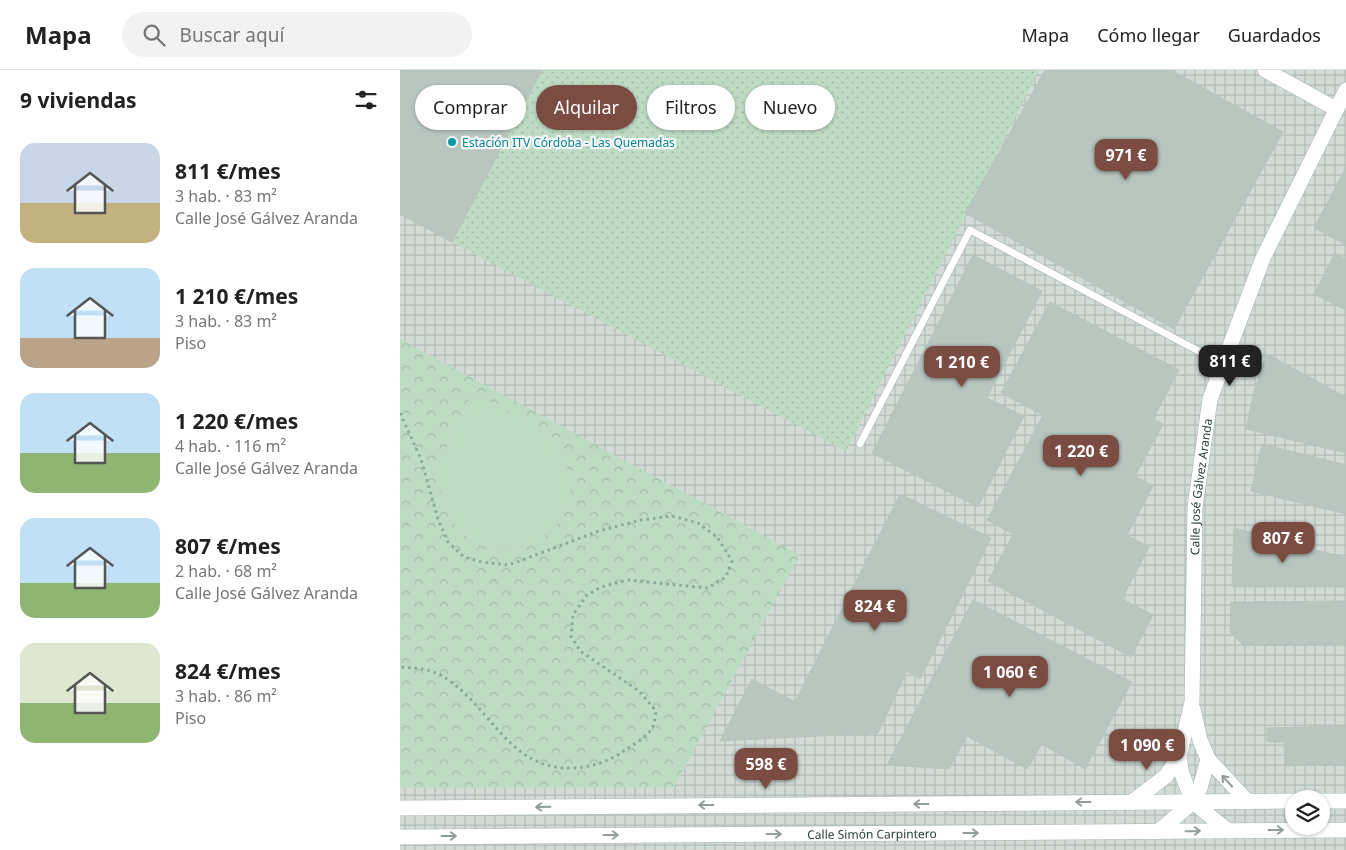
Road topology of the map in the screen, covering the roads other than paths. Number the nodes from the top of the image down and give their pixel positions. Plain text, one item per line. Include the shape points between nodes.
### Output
1 (1265, 70) edge
2 (1346, 90) edge
3 (1336, 109) junction
4 (1223, 364) junction
5 (860, 444) dead end
6 (1192, 702) junction
7 (1180, 757) junction
8 (1208, 758) junction
9 (1285, 801) edge
10 (1330, 801) edge
11 (1346, 801) edge
12 (1132, 802) junction
13 (1192, 802) junction
14 (1248, 802) junction
15 (400, 808) edge
16 (1227, 830) junction
17 (1346, 830) edge
18 (1159, 831) junction
19 (400, 837) edge

1 - 3 street
2 - 3 street, Calle José Gálvez Aranda
3 - 4 street, Calle José Gálvez Aranda via 1263,258
4 - 5 lane via 970,230
4 - 6 street, Calle José Gálvez Aranda via 1210,399 1195,507
6 - 7 street, Calle José Gálvez Aranda
6 - 8 street, Calle José Gálvez Aranda via 1200,740
7 - 12 street, Calle José Gálvez Aranda via 1166,776
7 - 13 street
8 - 13 street via 1200,788
14 -> 8 street, Calle José Gálvez Aranda
9 - 14 street
10 - 11 street
12 - 13 street
12 -> 15 street
13 - 14 street
13 - 16 street
13 - 18 street
16 -> 17 street, Calle Simón Carpintero
18 -> 16 street, Calle Simón Carpintero
19 -> 18 street, Calle Simón Carpintero

